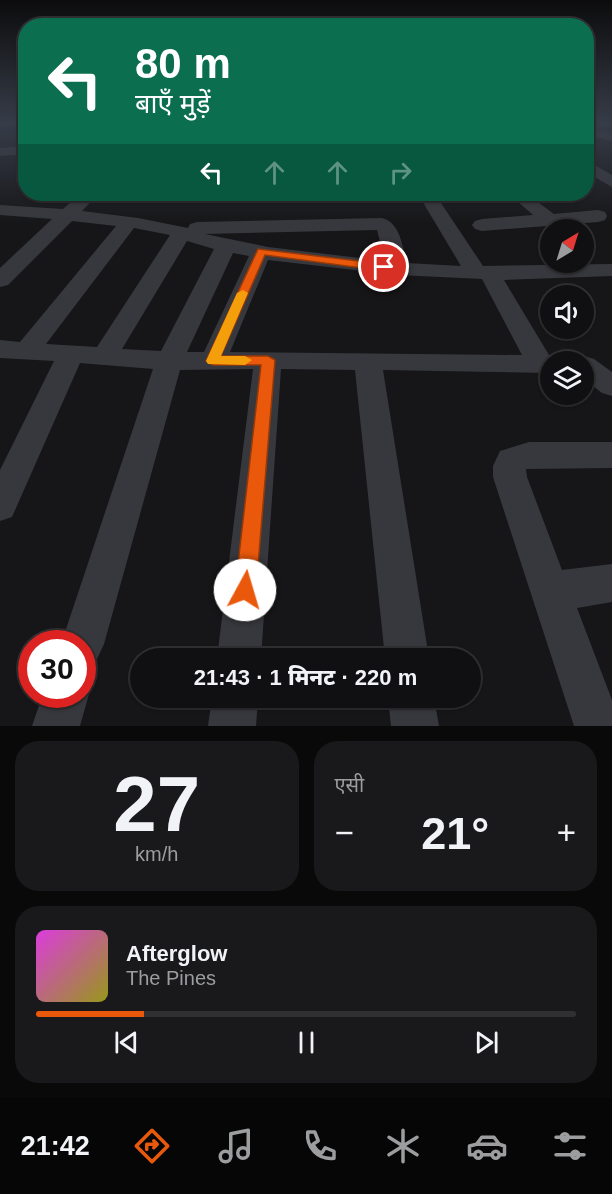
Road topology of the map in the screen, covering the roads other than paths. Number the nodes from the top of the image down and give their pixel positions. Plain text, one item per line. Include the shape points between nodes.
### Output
1 (594, 171) edge
2 (82, 201) edge
3 (201, 201) edge
4 (432, 201) edge
5 (523, 201) edge
6 (608, 205) edge
7 (0, 210) edge
8 (67, 214) junction
9 (568, 219) edge
10 (540, 221) edge
11 (129, 222) junction
12 (482, 225) dead end
13 (540, 227) edge
14 (191, 232) junction
15 (226, 246) junction
16 (261, 252) junction
17 (594, 268) edge
18 (398, 269) junction
19 (540, 270) edge
20 (612, 270) edge
21 (484, 274) junction
22 (0, 280) edge
23 (0, 349) edge
24 (27, 351) junction
25 (70, 355) junction
26 (540, 355) edge
27 (104, 357) junction
28 (268, 360) junction
29 (169, 361) junction
30 (213, 361) junction
31 (368, 361) junction
32 (612, 363) edge
33 (540, 364) edge
34 (594, 364) edge
35 (594, 372) edge
36 (612, 386) edge
37 (612, 454) edge
38 (3, 493) edge
39 (612, 583) edge
40 (551, 592) junction
41 (86, 630) edge
42 (239, 648) edge
43 (405, 648) edge
44 (62, 708) edge
45 (234, 708) edge
46 (412, 708) edge
47 (56, 726) edge
48 (232, 726) edge
49 (415, 726) edge
50 (598, 726) edge

1 - 6 street
2 - 8 street
3 - 14 street
4 - 21 street
5 - 10 street
6 - 9 street
7 - 8 street
8 - 11 street
8 - 22 street
11 - 14 street
11 - 24 street
12 - 13 street
14 - 15 street
14 - 18 street via 382,224 387,228
14 - 27 street
15 - 16 street
15 - 29 street
16 - 18 street
16 - 30 street
17 - 20 street
18 - 21 street
19 - 21 street
21 - 26 street
23 - 24 street
24 - 25 street
25 - 27 street
25 - 38 street
27 - 29 street
28 - 30 street
28 - 31 street
28 - 42 street
29 - 30 street
29 - 41 street
31 - 33 street
31 - 43 street
32 - 34 street
35 - 36 street
37 - 40 street via 529,455 512,460 509,466
39 - 40 street
40 - 50 street
44 - 47 street
45 - 48 street
46 - 49 street

